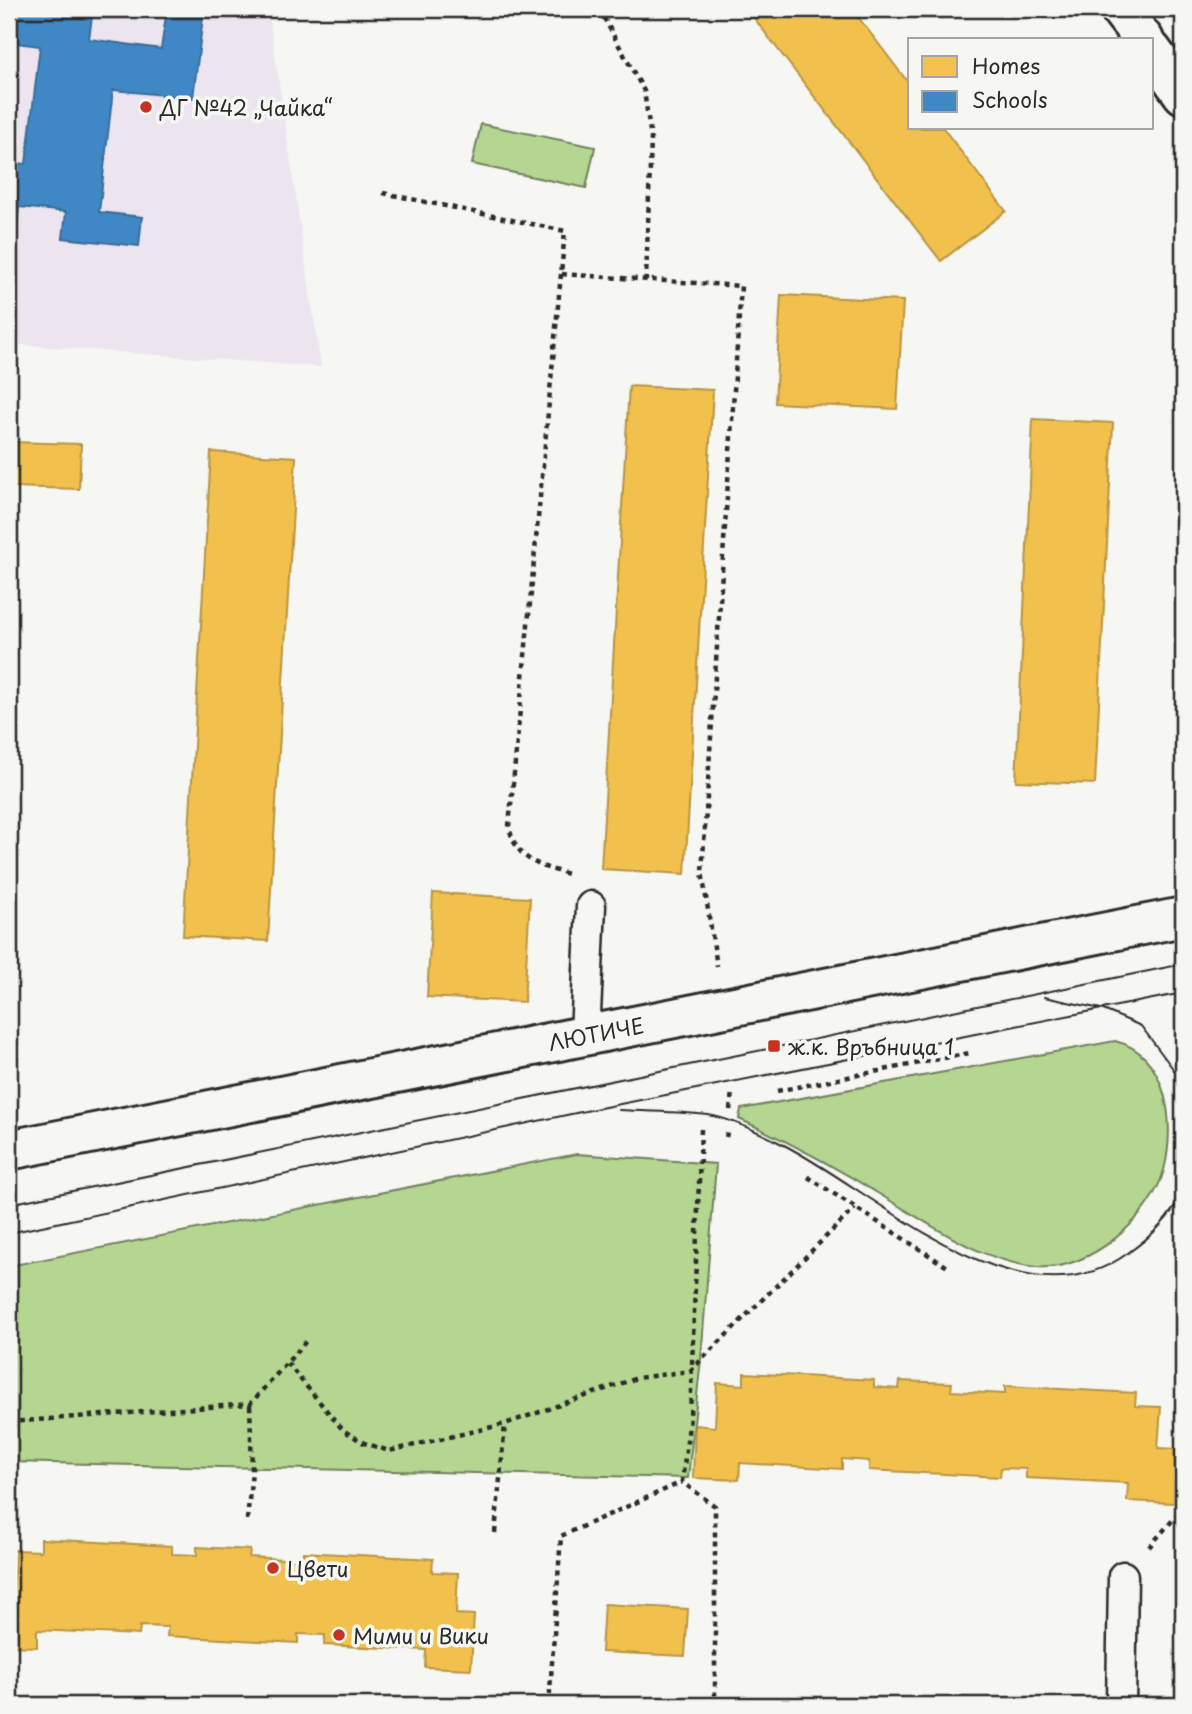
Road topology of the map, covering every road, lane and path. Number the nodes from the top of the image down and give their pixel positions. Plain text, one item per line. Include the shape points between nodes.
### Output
1 (599, 9) edge
2 (1119, 9) edge
3 (1142, 38) edge
4 (1154, 54) edge
5 (1183, 94) edge
6 (383, 193) dead end
7 (561, 274) junction
8 (646, 280) junction
9 (591, 906) joint
10 (1183, 917) edge
11 (718, 975) dead end
12 (585, 1035) junction
13 (970, 1053) dead end
14 (777, 1091) dead end
15 (732, 1092) dead end
16 (730, 1110) dead end
17 (701, 1129) dead end
18 (9, 1150) edge
19 (808, 1177) dead end
20 (855, 1208) junction
21 (949, 1268) dead end
22 (308, 1339) dead end
23 (287, 1363) junction
24 (690, 1371) junction
25 (250, 1404) junction
26 (9, 1422) edge
27 (505, 1424) junction
28 (1183, 1437) edge
29 (682, 1482) junction
30 (247, 1520) dead end
31 (495, 1533) dead end
32 (1123, 1576) joint
33 (549, 1705) edge
34 (715, 1705) edge
35 (1121, 1705) edge

1 - 8 path via 644,91 651,138
2 - 3 street
4 - 5 street
6 - 7 path via 565,231
7 - 8 path
7 - 9 path via 509,826 512,843 525,856 575,876 587,888
8 - 11 path via 741,286 702,872
9 - 12 lane
10 - 12 street, ЛЮТИЧЕ
12 - 18 street, ЛЮТИЧЕ
13 - 14 path
15 - 16 path
17 - 24 path
19 - 20 path
20 - 21 path
20 - 24 path
22 - 23 path
23 - 25 path
23 - 27 path via 343,1430 389,1451
24 - 27 path via 637,1378
24 - 29 path
25 - 26 path
25 - 30 path via 252,1471
27 - 31 path
28 - 32 path via 1179,1513
29 - 33 path via 561,1536
29 - 34 path via 715,1506
32 - 35 lane

